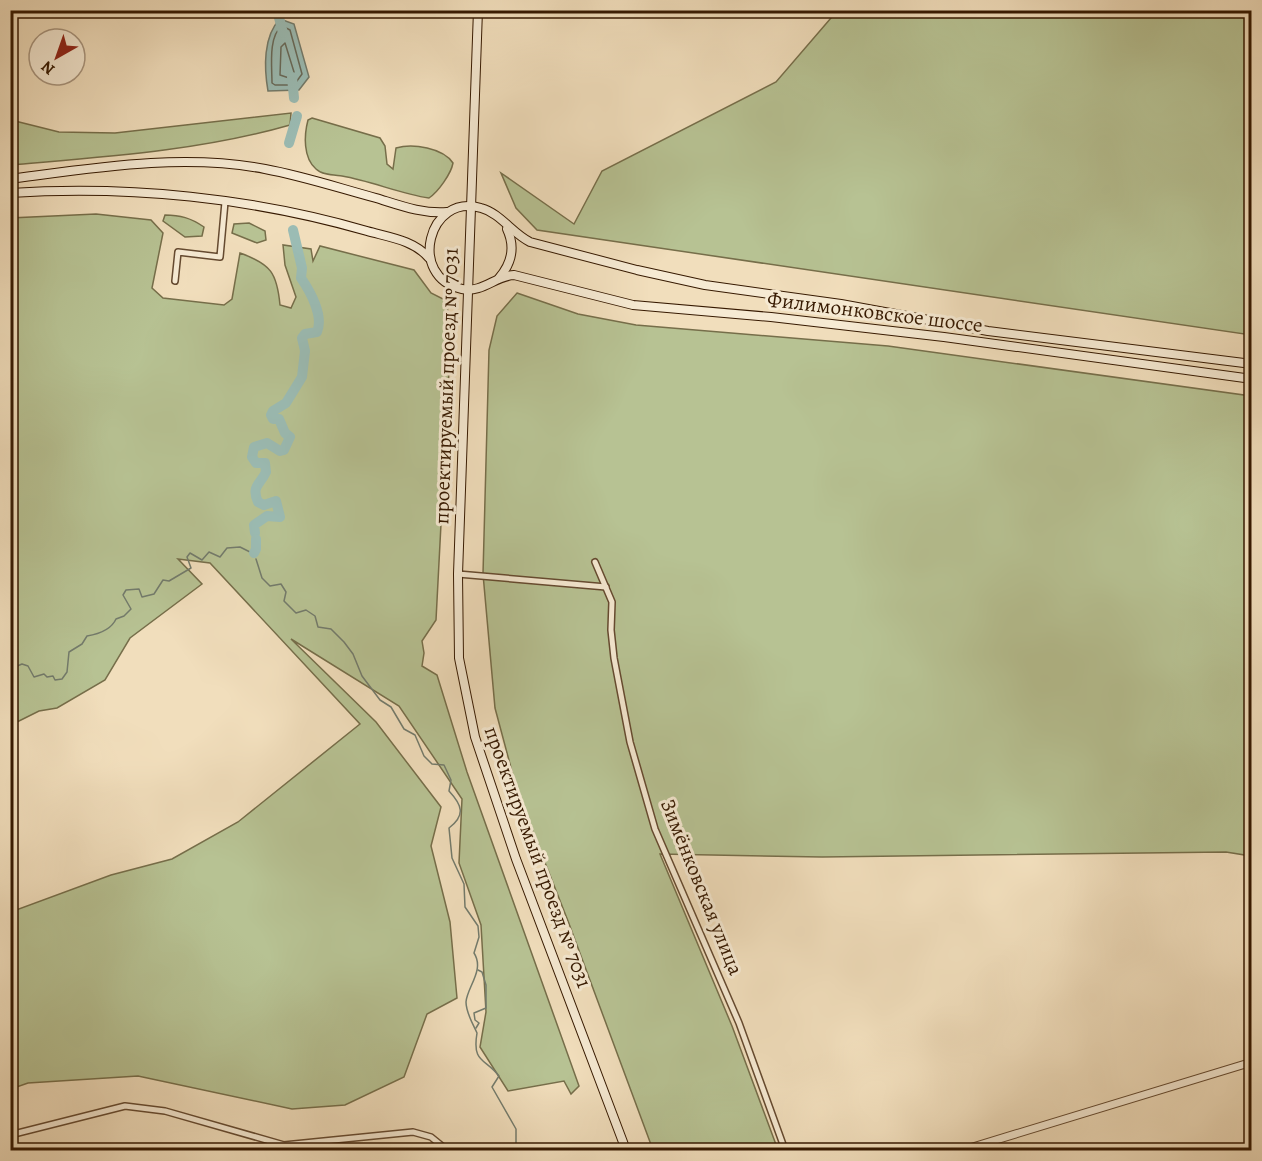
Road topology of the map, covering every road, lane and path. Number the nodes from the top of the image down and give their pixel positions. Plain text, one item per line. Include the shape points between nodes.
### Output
1 (478, 10) edge
2 (10, 178) edge
3 (10, 193) edge
4 (225, 202) junction
5 (469, 206) junction
6 (447, 212) junction
7 (505, 226) junction
8 (429, 259) junction
9 (496, 280) junction
10 (175, 281) dead end
11 (467, 290) junction
12 (1251, 364) edge
13 (1251, 379) edge
14 (595, 562) dead end
15 (458, 574) junction
16 (606, 587) junction
17 (10, 774) edge
18 (10, 856) edge
19 (1251, 1062) edge
20 (10, 1135) edge
21 (447, 1150) edge
22 (626, 1150) edge
23 (785, 1150) edge
24 (963, 1150) edge

1 - 5 main road
2 - 6 main road via 136,165 226,164 311,180 421,211
3 - 4 main road via 120,192
4 - 8 main road via 362,229 415,246
4 - 10 street via 220,257 177,252
5 - 6 main road
5 - 7 main road, Филимонковское шоссе via 487,210
5 - 11 main road, проектируемый проезд № 7031
6 - 8 main road via 432,230
7 - 9 main road via 511,255
7 - 12 main road, Филимонковское шоссе via 530,242 705,285 841,304 988,331
8 - 11 main road via 441,278
9 - 11 main road, Филимонковское шоссе
9 - 13 main road, Филимонковское шоссе via 514,275 633,305 944,337
11 - 15 main road, проектируемый проезд № 7031
14 - 16 street, Зимёнковская улица
15 - 16 street
15 - 22 main road, проектируемый проезд № 7031 via 459,658 475,737 516,859
16 - 23 street, Зимёнковская улица via 612,602 614,658 630,742 655,829 739,1023
17 - 18 street
19 - 24 street
20 - 21 street via 125,1106 165,1111 284,1145 413,1132 431,1137

